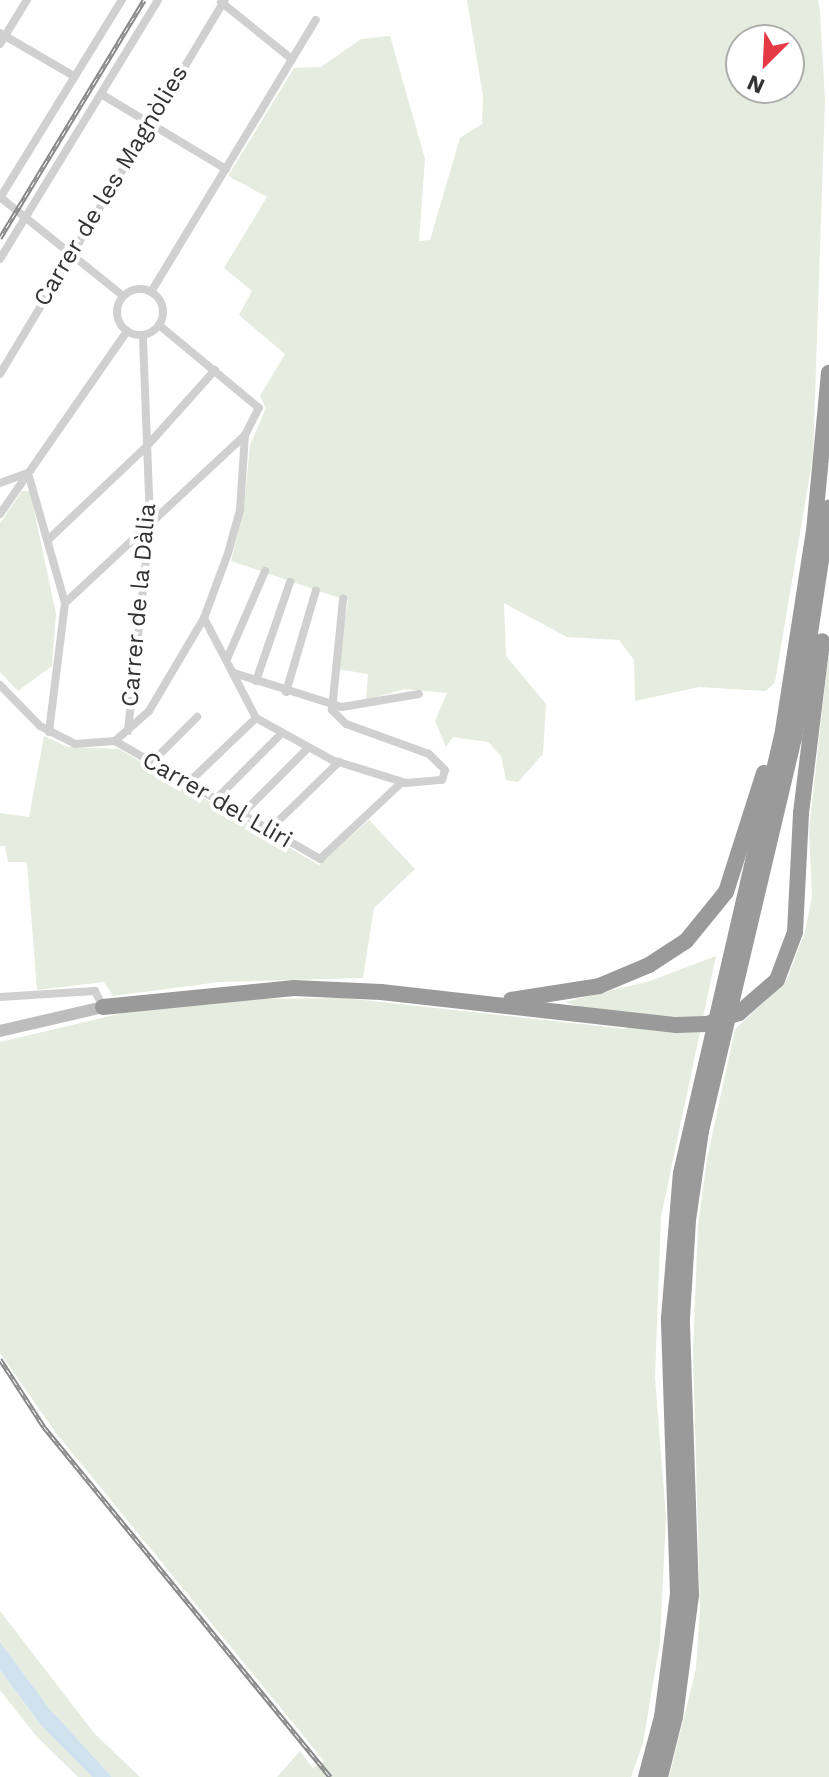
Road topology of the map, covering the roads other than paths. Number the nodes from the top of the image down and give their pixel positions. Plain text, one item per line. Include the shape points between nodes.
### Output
1 (27, 0) edge
2 (122, 0) edge
3 (158, 0) edge
4 (222, 1) edge
5 (316, 20) dead end
6 (2, 37) edge
7 (292, 59) junction
8 (74, 76) junction
9 (101, 94) junction
10 (150, 122) junction
11 (226, 169) junction
12 (0, 198) edge
13 (70, 254) junction
14 (0, 259) edge
15 (151, 292) junction
16 (123, 296) junction
17 (159, 325) junction
18 (127, 331) junction
19 (143, 335) junction
20 (215, 370) junction
21 (829, 373) edge
22 (0, 374) edge
23 (245, 435) junction
24 (147, 446) junction
25 (28, 473) junction
26 (0, 483) edge
27 (829, 508) edge
28 (0, 514) edge
29 (150, 521) junction
30 (49, 539) junction
31 (265, 571) dead end
32 (290, 582) dead end
33 (829, 583) edge
34 (316, 590) dead end
35 (343, 599) dead end
36 (65, 603) junction
37 (204, 618) junction
38 (797, 644) junction
39 (227, 659) junction
40 (234, 673) junction
41 (256, 681) junction
42 (0, 685) edge
43 (286, 692) junction
44 (419, 694) dead end
45 (331, 704) junction
46 (197, 717) dead end
47 (256, 718) junction
48 (128, 731) junction
49 (49, 732) junction
50 (282, 733) junction
51 (115, 741) junction
52 (308, 748) junction
53 (152, 762) junction
54 (339, 762) junction
55 (402, 782) junction
56 (188, 783) junction
57 (216, 799) junction
58 (242, 814) junction
59 (269, 830) junction
60 (0, 997) edge
61 (465, 1001) junction
62 (103, 1007) junction
63 (0, 1031) edge
64 (646, 1777) edge
65 (660, 1777) edge

1 - 6 street
2 - 8 street
3 - 9 street
4 - 7 street
4 - 10 street, Carrer de les Magnòlies
5 - 7 street
6 - 8 street
7 - 11 street
8 - 12 street
9 - 10 street
9 - 14 street
10 - 11 street
10 - 13 street, Carrer de les Magnòlies
11 - 15 street
12 - 13 street
13 - 16 street
13 - 22 street, Carrer de les Magnòlies
15 - 16 street via 139,289
15 - 17 street via 162,305
16 - 18 street via 117,316
17 - 19 street
17 - 20 street
18 - 19 street
18 - 25 street
19 - 24 street, Carrer de la Dàlia
20 - 23 street via 258,404
20 - 24 street
21 - 38 highway
23 - 29 street
23 - 37 street via 240,510
24 - 29 street, Carrer de la Dàlia
24 - 30 street
25 - 26 street
25 - 28 street
25 - 30 street
27 - 65 highway via 794,739 701,1131 688,1220 682,1318 691,1595 675,1717
29 - 36 street
29 - 48 street, Carrer de la Dàlia
30 - 36 street
31 - 39 street
32 - 41 street
33 - 61 highway via 801,813 795,932 777,980 751,1006 707,1024
34 - 43 street
35 - 45 street
36 - 49 street
37 - 39 street
37 - 48 street via 159,697
38 - 61 highway via 734,876 701,928 668,955 599,986 532,999
38 - 64 highway via 764,823 681,1173 669,1318 678,1594 662,1717
39 - 40 street
40 - 41 street
40 - 47 street via 238,693
41 - 43 street
42 - 49 street
43 - 45 street
44 - 45 street via 366,706
45 - 55 street via 342,722 415,746 445,770 442,780
46 - 53 street
47 - 50 street
47 - 56 street
48 - 51 street
49 - 51 street via 75,744
50 - 52 street
50 - 57 street
51 - 53 street, Carrer del Lliri
52 - 54 street
52 - 58 street
53 - 56 street, Carrer del Lliri
54 - 55 street
54 - 59 street
55 - 59 street, Carrer del Lliri via 320,859
56 - 57 street, Carrer del Lliri
57 - 58 street, Carrer del Lliri
58 - 59 street, Carrer del Lliri
60 - 62 street via 95,991
61 - 62 highway via 294,988
62 - 63 main road

